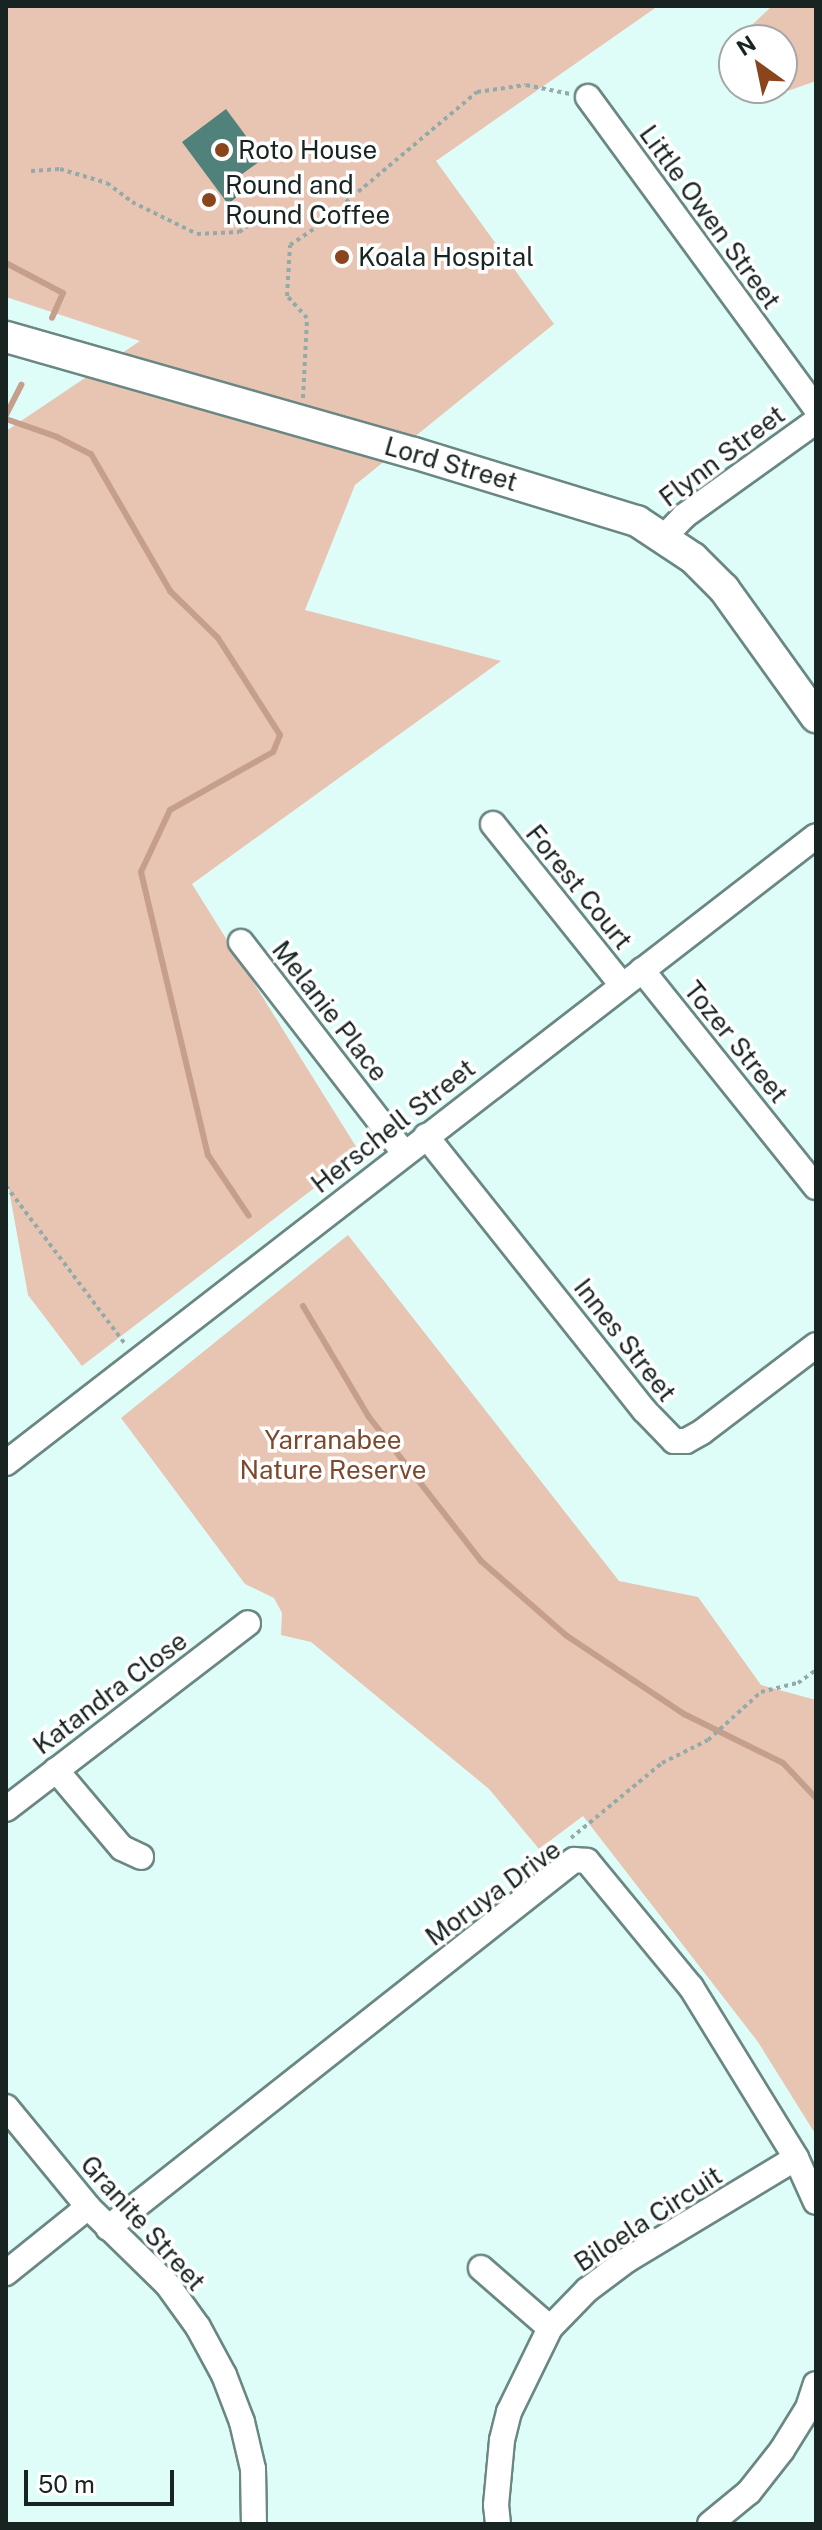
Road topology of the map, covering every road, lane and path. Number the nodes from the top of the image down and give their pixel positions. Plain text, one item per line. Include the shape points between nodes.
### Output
1 (588, 97) joint
2 (31, 171) dead end
3 (346, 202) dead end
4 (252, 223) dead end
5 (317, 227) dead end
6 (6, 337) edge
7 (816, 409) edge
8 (301, 421) junction
9 (816, 421) edge
10 (664, 537) junction
11 (816, 717) edge
12 (493, 824) dead end
13 (816, 836) edge
14 (241, 942) dead end
15 (642, 970) junction
16 (622, 985) junction
17 (426, 1136) junction
18 (404, 1153) junction
19 (6, 1186) edge
20 (816, 1187) edge
21 (816, 1345) edge
22 (138, 1360) junction
23 (6, 1463) edge
24 (248, 1623) dead end
25 (816, 1670) edge
26 (56, 1770) junction
27 (6, 1809) edge
28 (141, 1857) dead end
29 (587, 1861) junction
30 (6, 2107) edge
31 (796, 2158) junction
32 (68, 2183) junction
33 (816, 2202) edge
34 (88, 2207) junction
35 (108, 2228) junction
36 (59, 2232) junction
37 (481, 2268) dead end
38 (6, 2273) edge
39 (550, 2328) junction
40 (816, 2384) edge
41 (254, 2524) edge
42 (498, 2524) edge
43 (710, 2524) edge

1 - 3 path via 526,85 477,92
1 - 7 street, Little Owen Street
2 - 4 path via 60,169 107,183 132,202 197,234 239,232
5 - 8 path via 290,245 287,296 307,318
6 - 8 main road, Lord Street
8 - 10 main road, Lord Street via 598,508
9 - 10 street, Flynn Street via 684,516
10 - 11 main road, Lord Street via 724,589
12 - 16 street, Forest Court
13 - 15 street, Herschell Street
14 - 18 street, Melanie Place
15 - 16 street, Herschell Street
15 - 20 street, Tozer Street
16 - 17 street, Herschell Street
17 - 18 street, Herschell Street
17 - 21 street, Innes Street via 674,1441 702,1432
18 - 22 street, Herschell Street
19 - 22 path
22 - 23 street, Herschell Street
24 - 26 street, Katandra Close
25 - 29 path via 798,1683 765,1689 708,1740 662,1763 570,1839
26 - 27 street, Katandra Close
26 - 28 street via 122,1848
29 - 31 street, Moruya Drive via 691,1987
29 - 35 street, Moruya Drive via 574,1860
30 - 32 street, Granite Street
31 - 33 street, Moruya Drive
31 - 39 street, Biloela Circuit via 627,2260
32 - 34 street, Granite Street
32 - 36 street
34 - 35 street, Granite Street
34 - 36 street
35 - 41 street, Granite Street via 167,2284 224,2375 253,2469
36 - 38 street
37 - 39 street
39 - 42 street, Biloela Circuit via 514,2401 502,2440
40 - 43 street via 782,2450 749,2492

